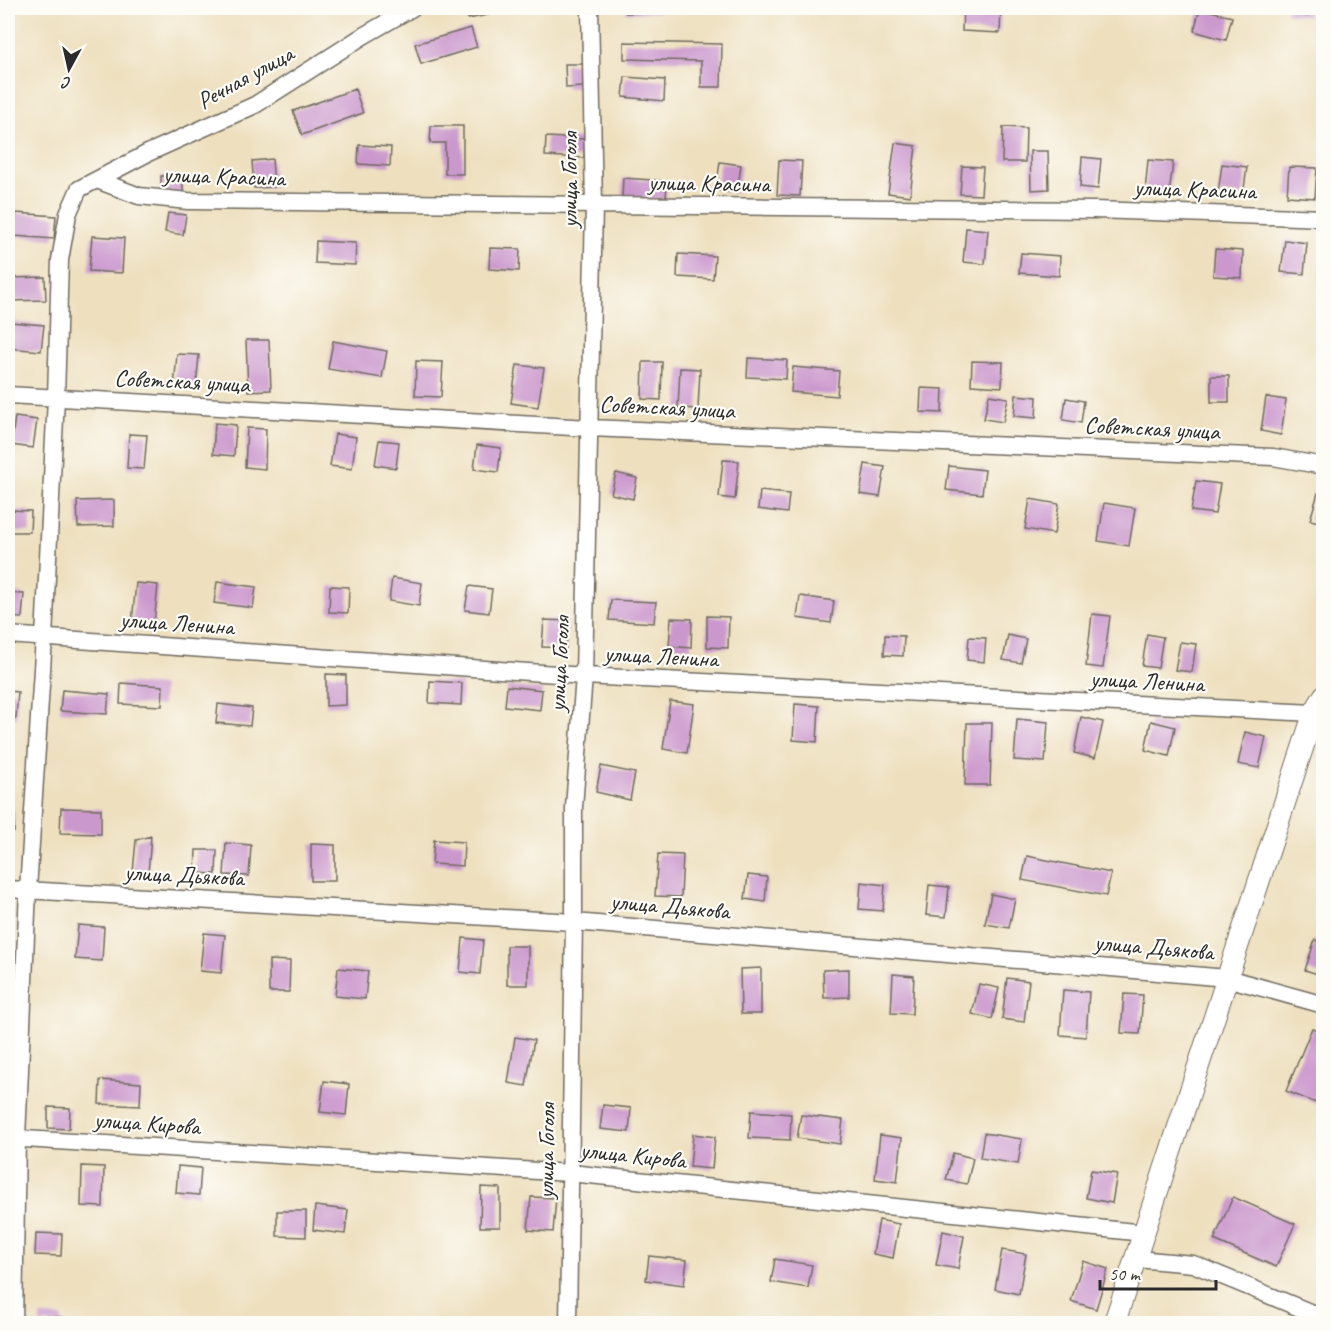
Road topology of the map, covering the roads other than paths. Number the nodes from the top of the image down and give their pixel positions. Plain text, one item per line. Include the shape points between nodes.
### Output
1 (412, 8) edge
2 (590, 8) edge
3 (96, 180) junction
4 (594, 206) junction
5 (1323, 218) edge
6 (8, 395) edge
7 (56, 398) junction
8 (590, 428) junction
9 (1323, 466) edge
10 (8, 635) edge
11 (44, 638) junction
12 (584, 676) junction
13 (1321, 703) edge
14 (8, 889) edge
15 (28, 890) junction
16 (574, 922) junction
17 (1227, 978) junction
18 (1323, 1005) edge
19 (12, 1138) edge
20 (570, 1173) junction
21 (1144, 1233) junction
22 (1137, 1259) junction
23 (1323, 1318) edge
24 (14, 1323) edge
25 (568, 1323) edge
26 (1114, 1323) edge

1 - 3 street, Речная улица via 255,105
2 - 4 street, улица Гоголя
3 - 4 street, улица Красина via 139,196 188,201
3 - 7 street, Речная улица via 79,189 68,214 60,260
4 - 5 street, улица Красина via 1095,210
4 - 8 street, улица Гоголя
6 - 7 street, Советская улица
7 - 8 street, Советская улица
7 - 11 street, Речная улица
8 - 9 street, Советская улица via 1273,458
8 - 12 street, улица Гоголя
10 - 11 street, улица Ленина
11 - 12 street, улица Ленина
11 - 15 street, Речная улица
12 - 13 street, улица Ленина
12 - 16 street, улица Гоголя via 574,807
13 - 17 main road
14 - 15 street, улица Дьякова
15 - 16 street, улица Дьякова
15 - 19 street, Речная улица
16 - 17 street, улица Дьякова
16 - 20 street, улица Гоголя
17 - 18 street, улица Дьякова
17 - 21 main road
19 - 20 street, улица Кирова
19 - 24 street, Речная улица
20 - 21 street, улица Кирова
20 - 25 street, улица Гоголя
21 - 22 main road
22 - 23 street via 1193,1264
22 - 26 main road

